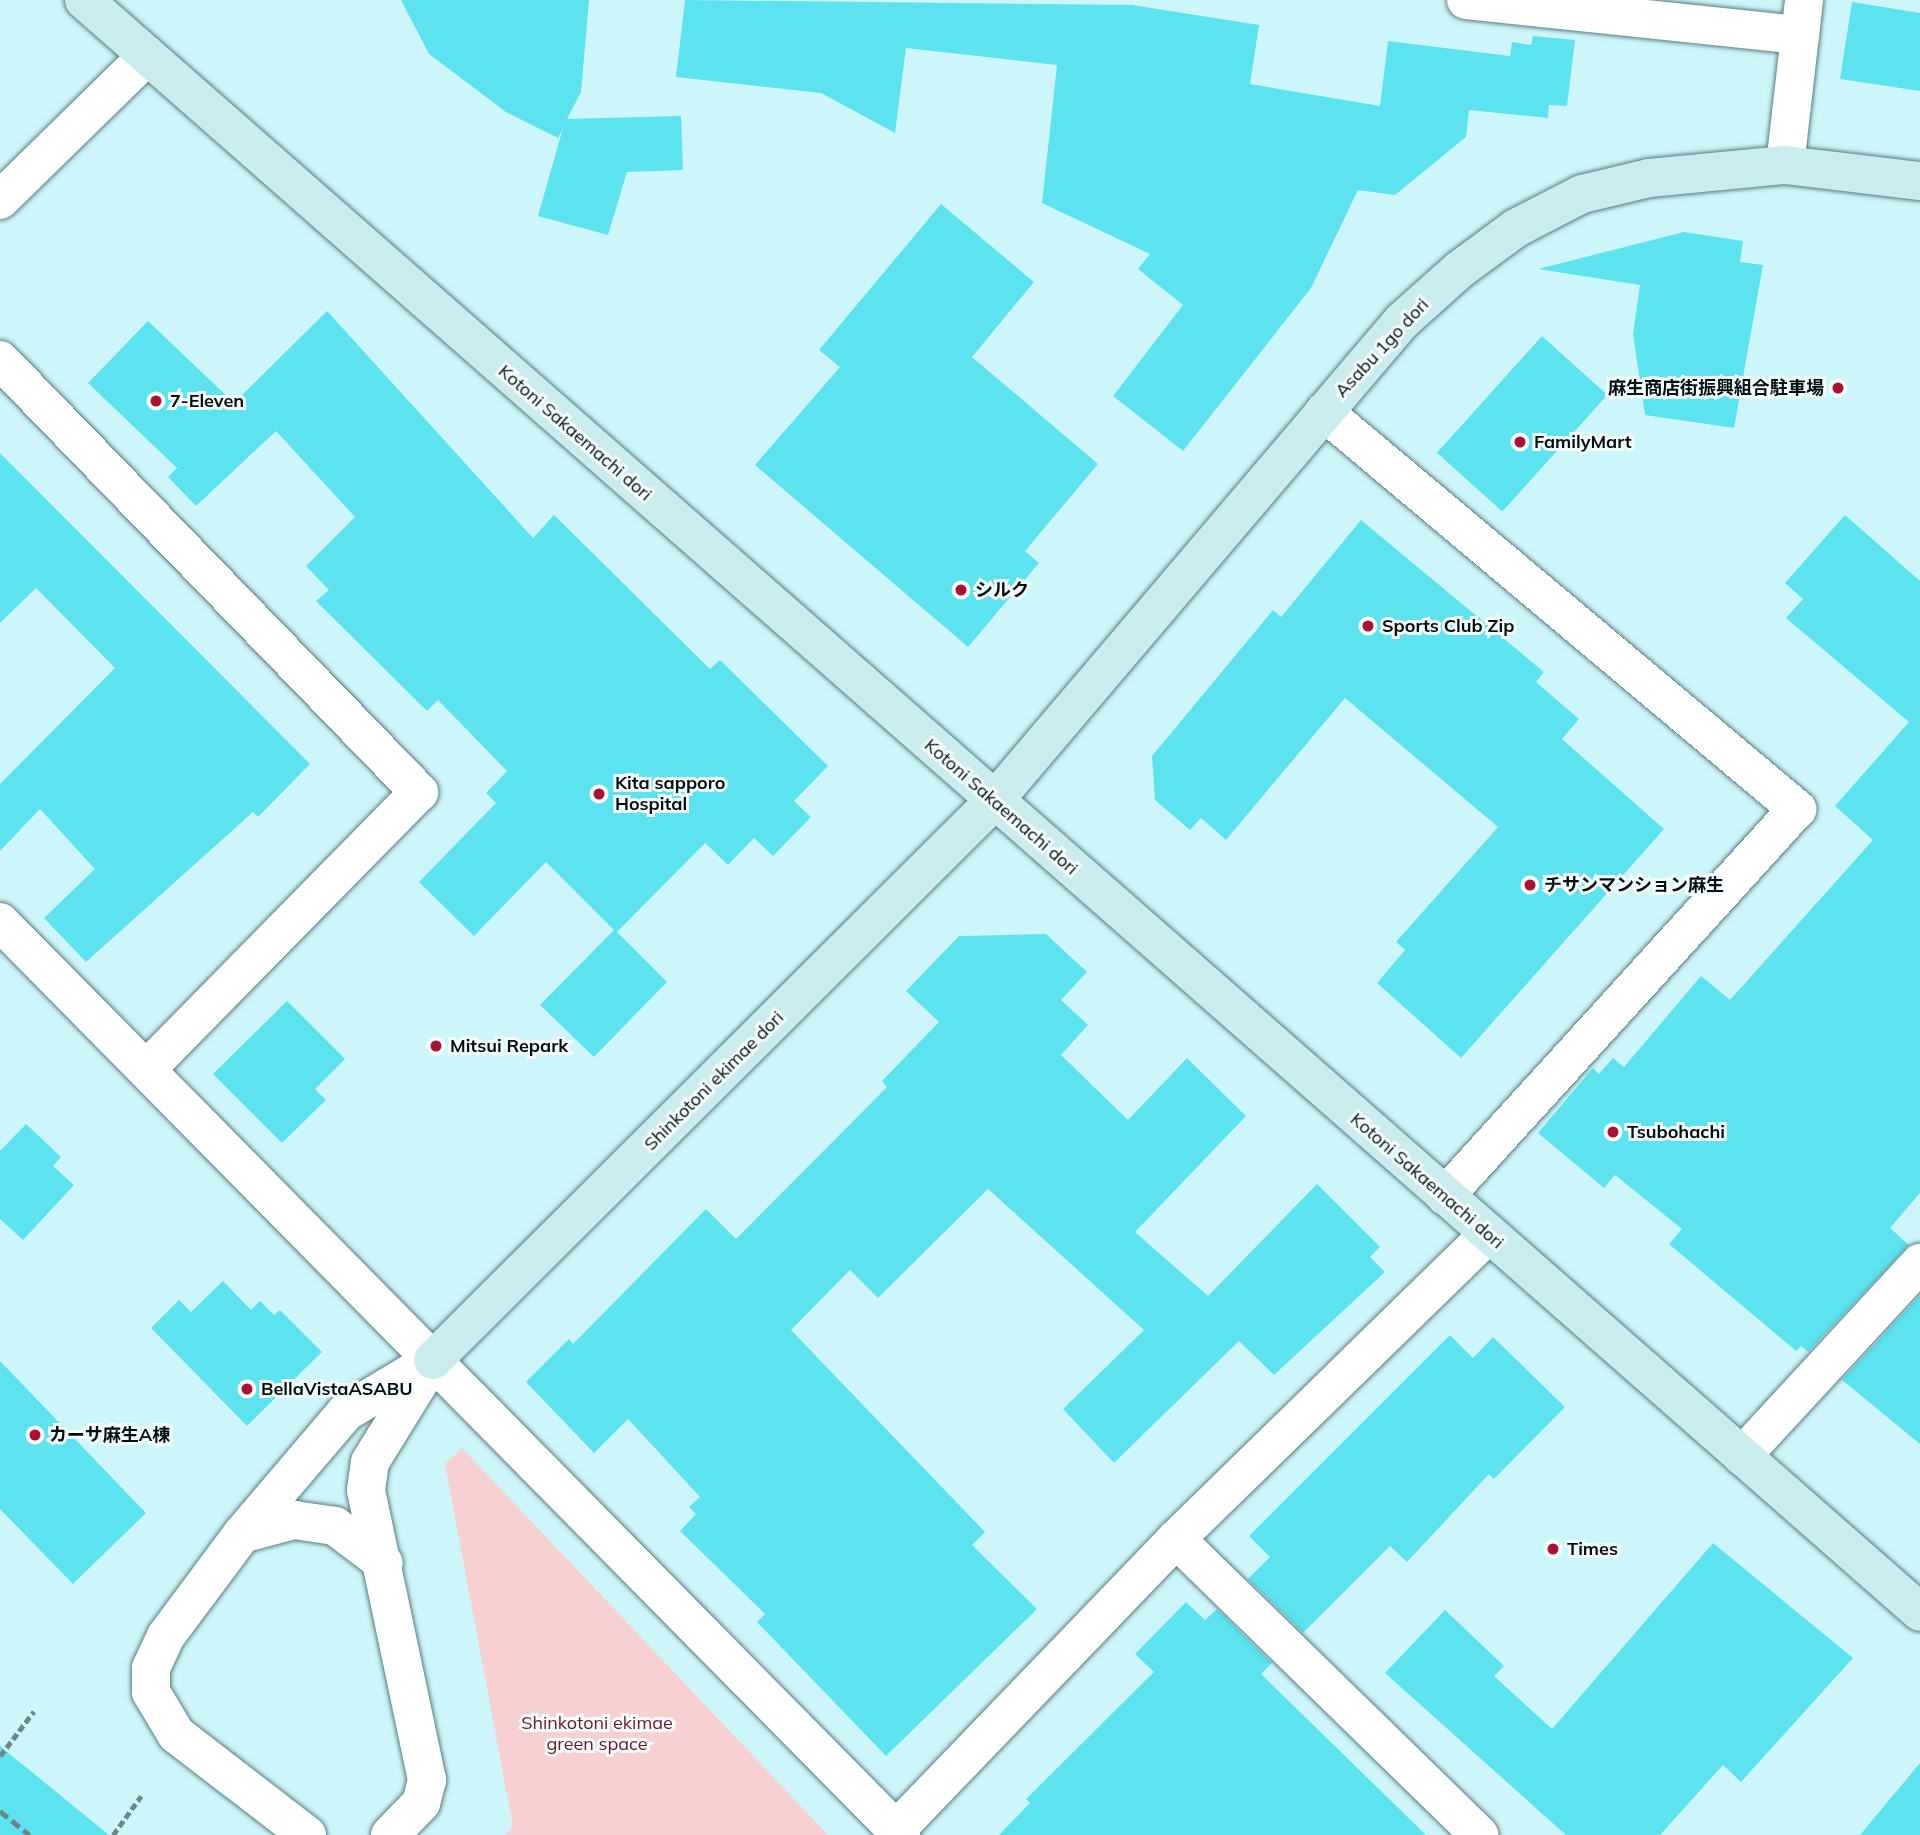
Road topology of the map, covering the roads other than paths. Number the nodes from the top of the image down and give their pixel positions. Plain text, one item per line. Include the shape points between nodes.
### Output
1 (84, 0) edge
2 (1466, 0) edge
3 (1802, 18) edge
4 (147, 56) junction
5 (1785, 165) junction
6 (1920, 181) edge
7 (0, 200) edge
8 (0, 360) edge
9 (1324, 412) junction
10 (994, 801) junction
11 (0, 922) edge
12 (146, 1069) junction
13 (1445, 1196) junction
14 (1489, 1234) junction
15 (1920, 1263) edge
16 (433, 1360) junction
17 (1742, 1456) junction
18 (242, 1534) junction
19 (1176, 1539) junction
20 (384, 1563) junction
21 (1920, 1612) edge
22 (898, 1833) edge
23 (307, 1835) edge
24 (390, 1835) edge
25 (1479, 1835) edge

1 - 4 main road, Kotoni Sakaemachi dori
2 - 3 street
3 - 5 street
4 - 7 street
4 - 10 main road, Kotoni Sakaemachi dori
5 - 6 main road, Asabu 1go dori
5 - 9 main road, Asabu 1go dori via 1649,178 1582,194 1516,228 1402,321
8 - 12 street via 419,792
9 - 10 main road, Asabu 1go dori
9 - 13 street via 1797,809
10 - 13 main road, Kotoni Sakaemachi dori
10 - 16 main road, Shinkotoni ekimae dori
11 - 12 street
12 - 16 street
13 - 14 main road, Kotoni Sakaemachi dori
14 - 17 main road, Kotoni Sakaemachi dori
14 - 19 street
15 - 17 street
16 - 18 street via 346,1412
16 - 20 street via 370,1462 366,1490
16 - 22 street
17 - 21 main road, Kotoni Sakaemachi dori
18 - 20 street via 294,1520 335,1526
18 - 23 street via 166,1636 151,1668 152,1692 176,1734
19 - 22 street
19 - 25 street
20 - 24 street via 427,1780 421,1803

